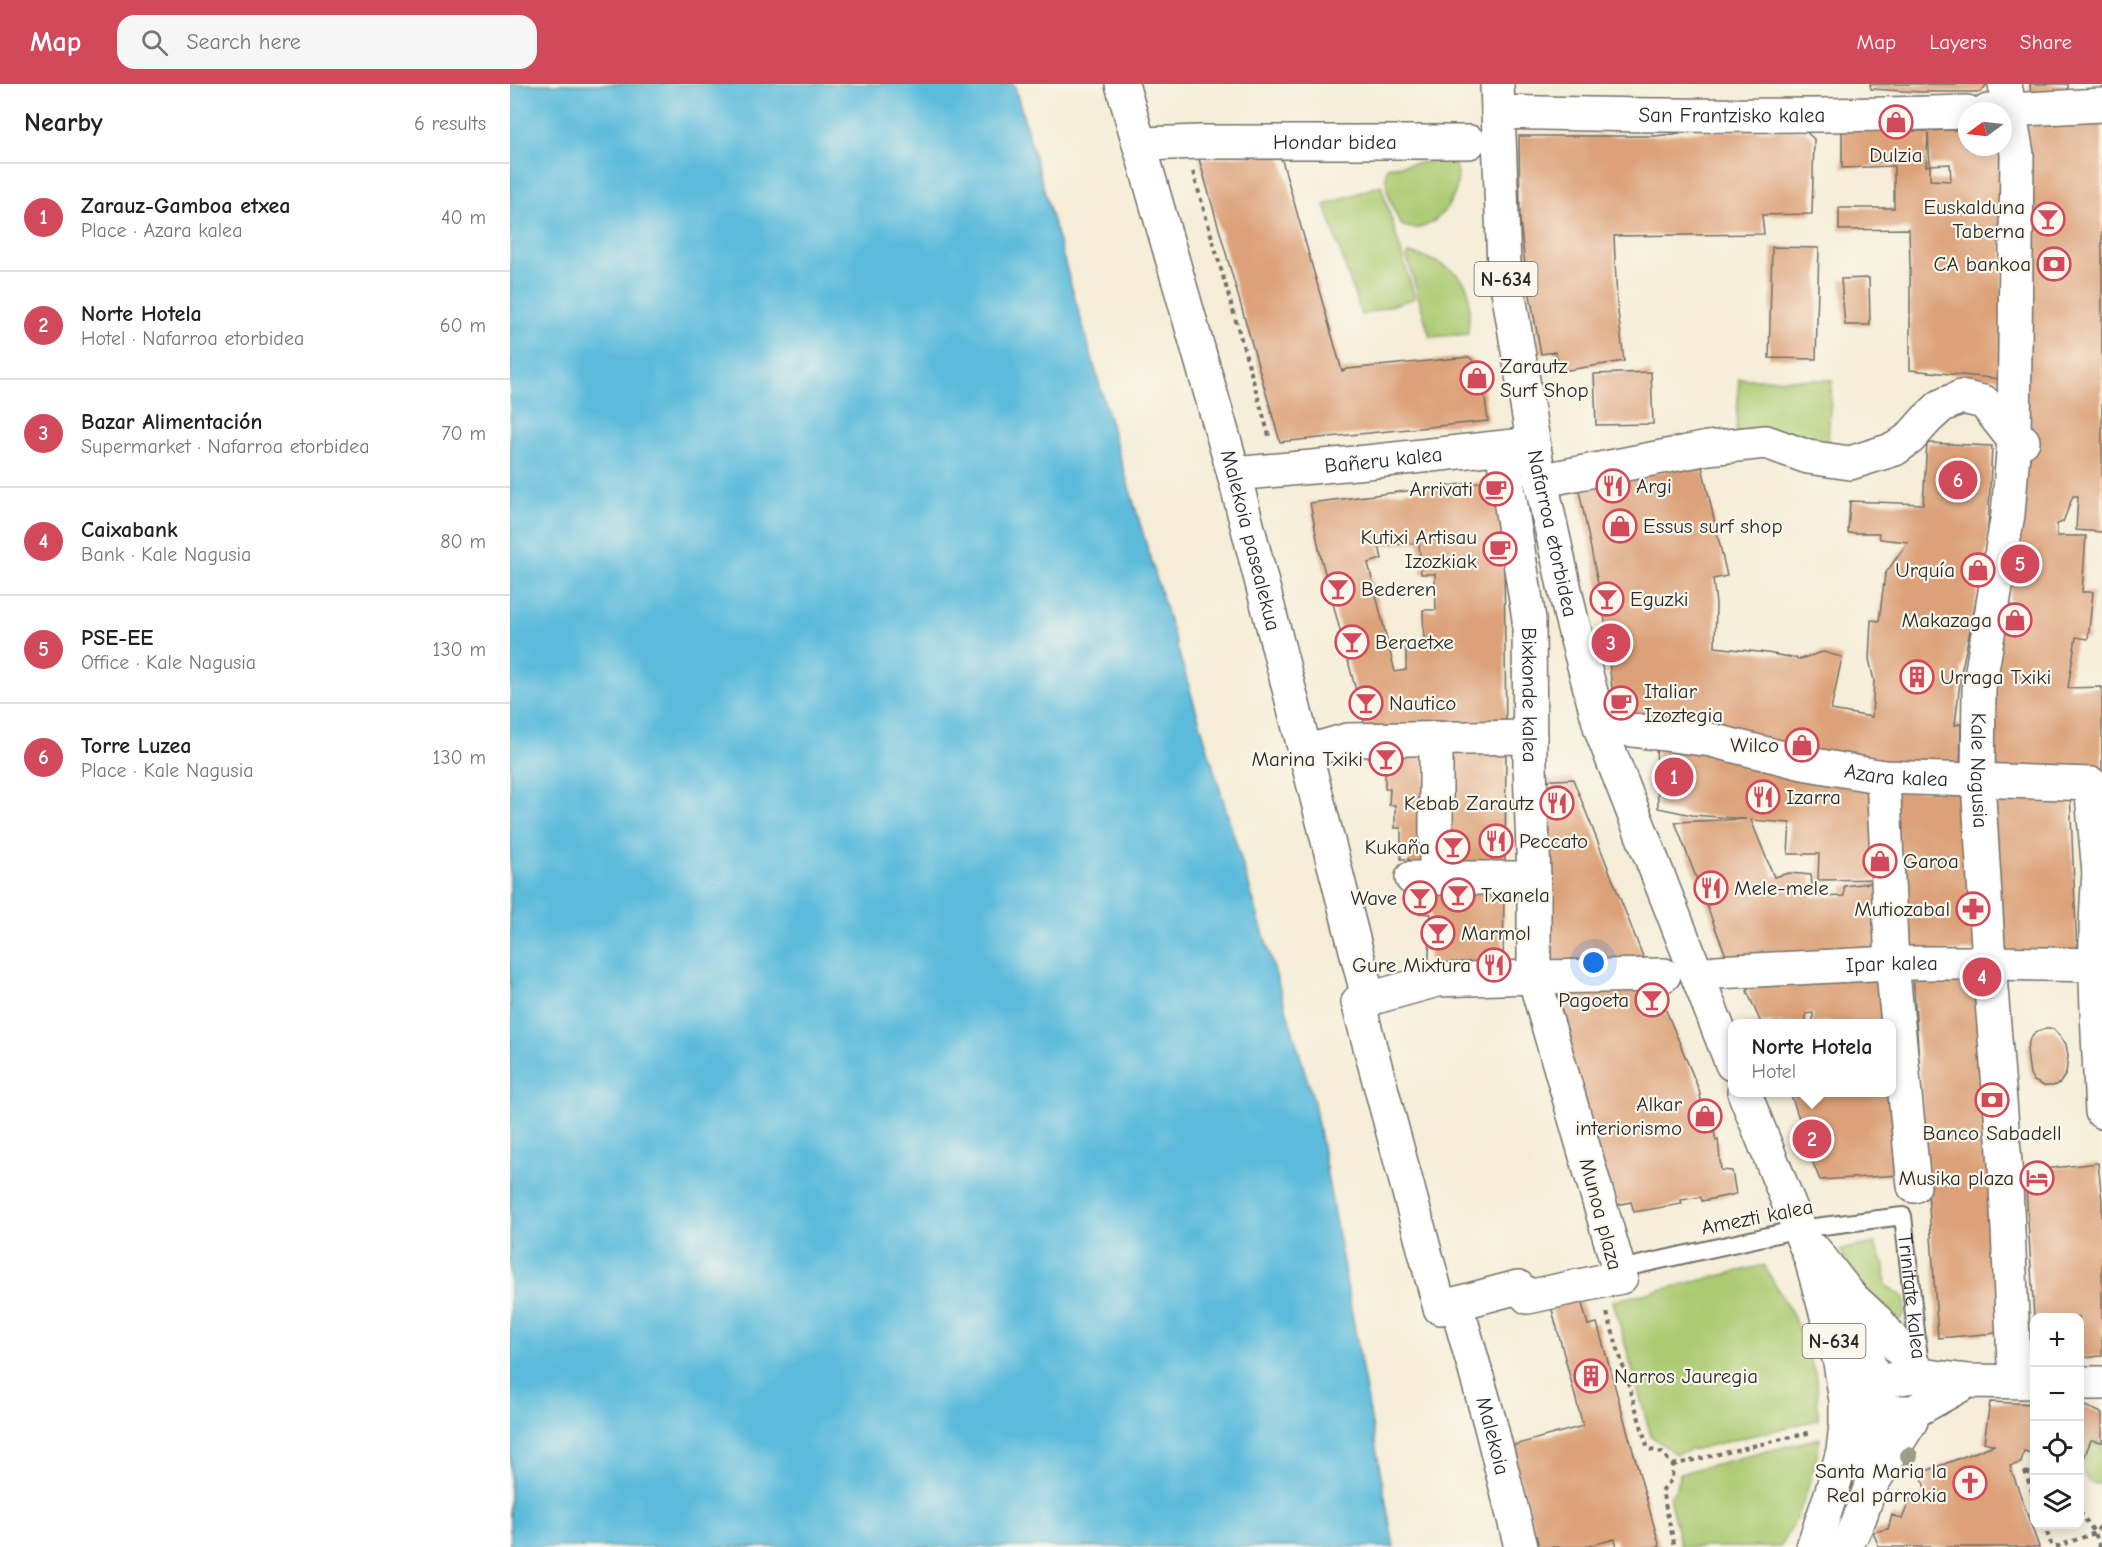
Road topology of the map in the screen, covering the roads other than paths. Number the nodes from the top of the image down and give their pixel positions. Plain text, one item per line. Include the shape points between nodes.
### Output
1 (1122, 84) edge
2 (1497, 98) edge
3 (2012, 102) edge
4 (2102, 105) edge
5 (1958, 112) edge
6 (1425, 118) dead end
7 (1202, 142) junction
8 (1469, 142) dead end
9 (1138, 144) junction
10 (2012, 148) edge
11 (2023, 441) junction
12 (1518, 446) junction
13 (1234, 474) junction
14 (1559, 477) dead end
15 (1616, 728) dead end
16 (1530, 736) junction
17 (1436, 738) junction
18 (1305, 752) junction
19 (1883, 777) junction
20 (1978, 781) junction
21 (2100, 872) edge
22 (1534, 878) junction
23 (1892, 963) junction
24 (1989, 963) junction
25 (2098, 965) edge
26 (1716, 972) dead end
27 (1664, 975) dead end
28 (1534, 977) junction
29 (1369, 1001) junction
30 (1728, 1054) edge
31 (1746, 1097) edge
32 (2102, 1112) edge
33 (1914, 1186) dead end
34 (1904, 1216) joint
35 (1799, 1229) junction
36 (1811, 1259) junction
37 (1609, 1276) junction
38 (1850, 1296) junction
39 (1462, 1324) dead end
40 (2024, 1372) edge
41 (1921, 1375) junction
42 (1968, 1382) junction
43 (2084, 1383) edge
44 (2102, 1383) edge
45 (1871, 1397) junction
46 (1913, 1412) junction
47 (1831, 1428) junction
48 (1871, 1485) junction
49 (1521, 1547) edge
50 (1813, 1547) edge
51 (1846, 1547) edge

1 - 9 main road, Malekoia pasealekua
2 - 5 main road, San Frantzisko kalea via 1741,115
2 - 12 main road, Nafarroa etorbidea / N-634 via 1504,266
3 - 4 main road
6 - 7 main road, Hondar bidea via 1199,122
7 - 8 main road, Hondar bidea
7 - 9 main road, Hondar bidea
9 - 13 main road, Malekoia pasealekua
10 - 11 main road, Kale Nagusia via 2017,166
11 - 14 main road via 1984,402 1961,397 1941,406 1895,449 1850,463 1808,458 1766,442 1708,448
11 - 20 main road, Kale Nagusia via 1979,688
12 - 13 main road, Bañeru kalea
12 - 16 main road, Bixkonde kalea via 1529,619
12 - 30 main road, Nafarroa etorbidea / N-634 via 1601,730
13 - 18 main road, Malekoia pasealekua
15 - 19 main road, Azara kalea via 1711,740 1803,763
16 - 17 main road
16 - 22 main road, Bixkonde kalea
17 - 18 main road via 1347,740
17 - 22 main road via 1424,878
18 - 29 main road, Malekoia pasealekua
19 - 20 main road, Azara kalea
19 - 23 main road
20 - 21 main road, Azara kalea via 2091,784
20 - 24 main road, Kale Nagusia
21 - 25 main road
22 - 28 main road, Bixkonde kalea
23 - 24 main road, Ipar kalea
23 - 26 main road, Ipar kalea
23 - 33 main road
24 - 25 main road, Ipar kalea
24 - 40 main road, Kale Nagusia
25 - 32 main road
27 - 28 main road
28 - 29 main road via 1437,980
28 - 37 main road, Munoa plaza via 1621,1277
29 - 37 main road, Munoa plaza via 1358,1002 1440,1308 1518,1287 1528,1297
31 - 35 main road, N-634
34 - 35 lane, Amezti kalea
34 - 41 lane, Trinitate kalea
35 - 36 main road, N-634
35 - 37 lane, Amezti kalea
35 - 38 main road, N-634
36 - 45 main road via 1832,1298 1858,1381
36 - 47 main road, N-634 via 1840,1362 1846,1401
38 - 41 main road via 1877,1321
38 - 45 main road, N-634 via 1873,1379
39 - 49 main road, Malekoia
40 - 42 main road
41 - 42 main road
41 - 45 main road via 1881,1381
41 - 46 lane, Trinitate kalea
42 - 46 main road
43 - 44 main road
45 - 46 main road via 1883,1412
45 - 47 main road
45 - 48 main road, N-634 via 1875,1424
46 - 48 main road
47 - 50 main road, N-634 via 1843,1451
48 - 51 main road, N-634

